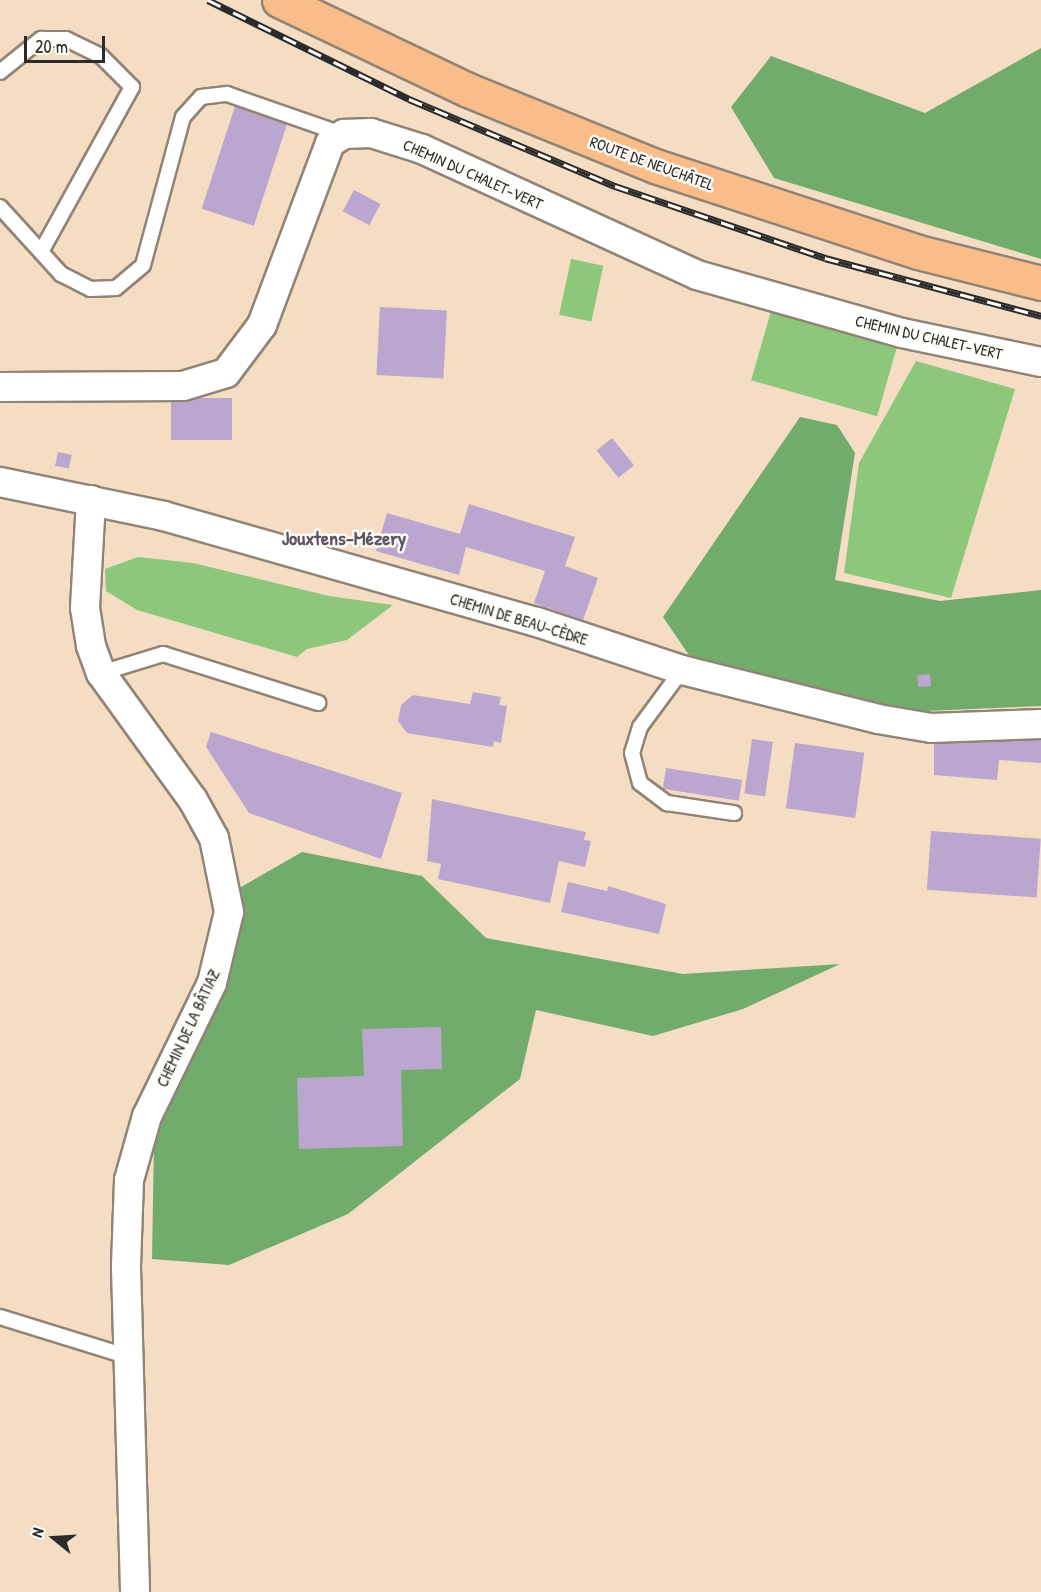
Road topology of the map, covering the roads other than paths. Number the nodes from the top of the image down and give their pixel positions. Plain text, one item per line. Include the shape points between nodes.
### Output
1 (279, 0) edge
2 (0, 72) edge
3 (344, 134) junction
4 (0, 207) edge
5 (41, 252) junction
6 (1041, 283) edge
7 (1041, 362) edge
8 (0, 387) edge
9 (0, 482) edge
10 (91, 500) junction
11 (681, 670) junction
12 (101, 673) junction
13 (318, 703) dead end
14 (1041, 724) edge
15 (734, 813) dead end
16 (0, 1317) edge
17 (129, 1357) junction
18 (135, 1592) edge

1 - 6 main road, ROUTE DE NEUCHÂTEL via 468,90 655,166 918,252
2 - 5 lane via 41,39 66,39 101,56 132,87
3 - 5 lane via 227,94 201,97 183,117 143,265 116,288 90,290 61,274
3 - 7 street, CHEMIN DU CHALET-VERT via 371,133 422,149 713,280 902,333
3 - 8 street via 330,143 319,161 262,325 226,373 183,386
4 - 5 lane
9 - 10 street, CHEMIN DE BEAU-CÈDRE
10 - 11 street, CHEMIN DE BEAU-CÈDRE via 537,622
10 - 12 street, CHEMIN DE LA BÂTIAZ via 85,608
11 - 14 street, CHEMIN DE BEAU-CÈDRE via 902,724
11 - 15 lane via 640,727 632,753 640,783 667,803
12 - 13 lane via 163,654
12 - 17 street, CHEMIN DE LA BÂTIAZ via 193,800 214,838 229,912 212,982 136,1147 126,1222
16 - 17 lane
17 - 18 street, CHEMIN DE LA BÂTIAZ

